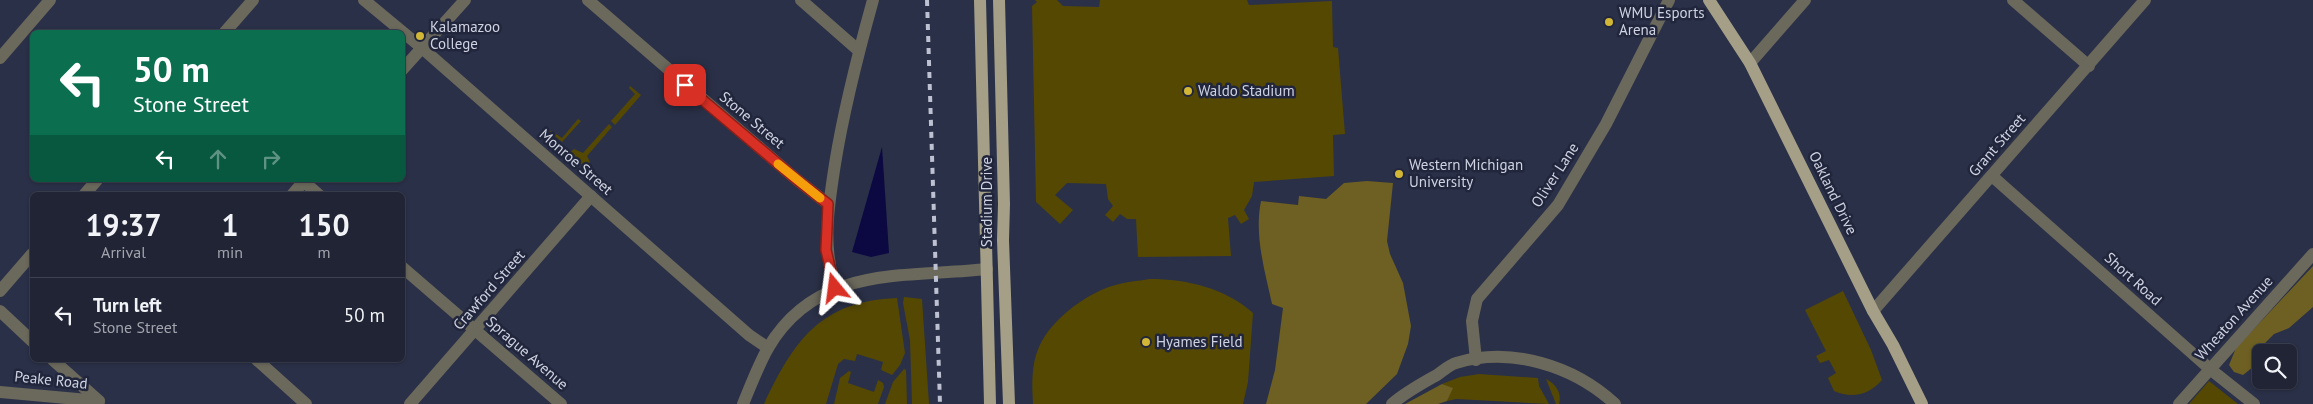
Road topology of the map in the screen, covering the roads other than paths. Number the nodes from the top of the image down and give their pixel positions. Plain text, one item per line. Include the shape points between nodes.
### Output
1 (50, 0) edge
2 (253, 0) edge
3 (364, 0) edge
4 (465, 0) edge
5 (588, 0) edge
6 (801, 0) edge
7 (873, 0) edge
8 (980, 0) edge
9 (999, 0) edge
10 (1669, 0) edge
11 (1709, 0) edge
12 (1805, 0) edge
13 (2013, 0) edge
14 (2145, 0) edge
15 (227, 30) edge
16 (400, 30) edge
17 (405, 34) edge
18 (422, 48) junction
19 (858, 50) junction
20 (0, 58) edge
21 (1750, 63) junction
22 (2089, 66) junction
23 (405, 67) edge
24 (1992, 176) junction
25 (95, 182) edge
26 (303, 182) edge
27 (305, 182) edge
28 (87, 192) edge
29 (295, 192) edge
30 (316, 192) edge
31 (591, 196) junction
32 (828, 204) junction
33 (2313, 254) edge
34 (30, 256) edge
35 (987, 269) junction
36 (405, 270) edge
37 (835, 288) junction
38 (0, 291) edge
39 (0, 311) edge
40 (1873, 311) junction
41 (476, 330) junction
42 (30, 339) edge
43 (768, 348) junction
44 (1476, 360) junction
45 (56, 362) edge
46 (258, 362) edge
47 (2210, 369) junction
48 (0, 392) edge
49 (306, 404) edge
50 (410, 404) edge
51 (561, 404) edge
52 (743, 404) edge
53 (990, 404) edge
54 (1009, 404) edge
55 (1392, 404) edge
56 (1616, 404) edge
57 (1922, 404) edge
58 (2179, 404) edge
59 (2254, 404) edge

1 - 20 street
2 - 15 street
3 - 16 street, Monroe Street
4 - 18 street
5 - 32 street, Stone Street
6 - 19 street
7 - 19 street
8 - 35 main road, Stadium Drive
9 - 54 main road, Stadium Drive
10 - 44 street, Oliver Lane via 1606,124 1558,205 1477,300 1472,321
11 - 21 main road, Oakland Drive
12 - 21 street
13 - 22 street
14 - 22 street, Grant Street
17 - 18 street, Monroe Street
18 - 23 street
18 - 31 street, Monroe Street
19 - 32 street
21 - 40 main road, Oakland Drive
22 - 24 street, Grant Street
24 - 40 street, Grant Street
24 - 47 street, Short Road
25 - 28 street
26 - 29 street
27 - 30 street
31 - 41 street, Crawford Street
31 - 43 street, Monroe Street via 749,335
32 - 37 street via 826,250
33 - 47 street, Wheaton Avenue
34 - 38 street
35 - 37 street via 870,278
35 - 53 main road, Stadium Drive
36 - 41 street, Sprague Avenue
37 - 43 street via 799,312
39 - 42 street
40 - 57 main road, Oakland Drive
41 - 50 street, Crawford Street
41 - 51 street, Sprague Avenue
43 - 52 street
44 - 55 street via 1455,363
44 - 56 street via 1516,358 1544,364 1573,375
45 - 48 street, Peake Road via 98,401
46 - 49 street
47 - 58 street, Wheaton Avenue
47 - 59 street, Short Road

